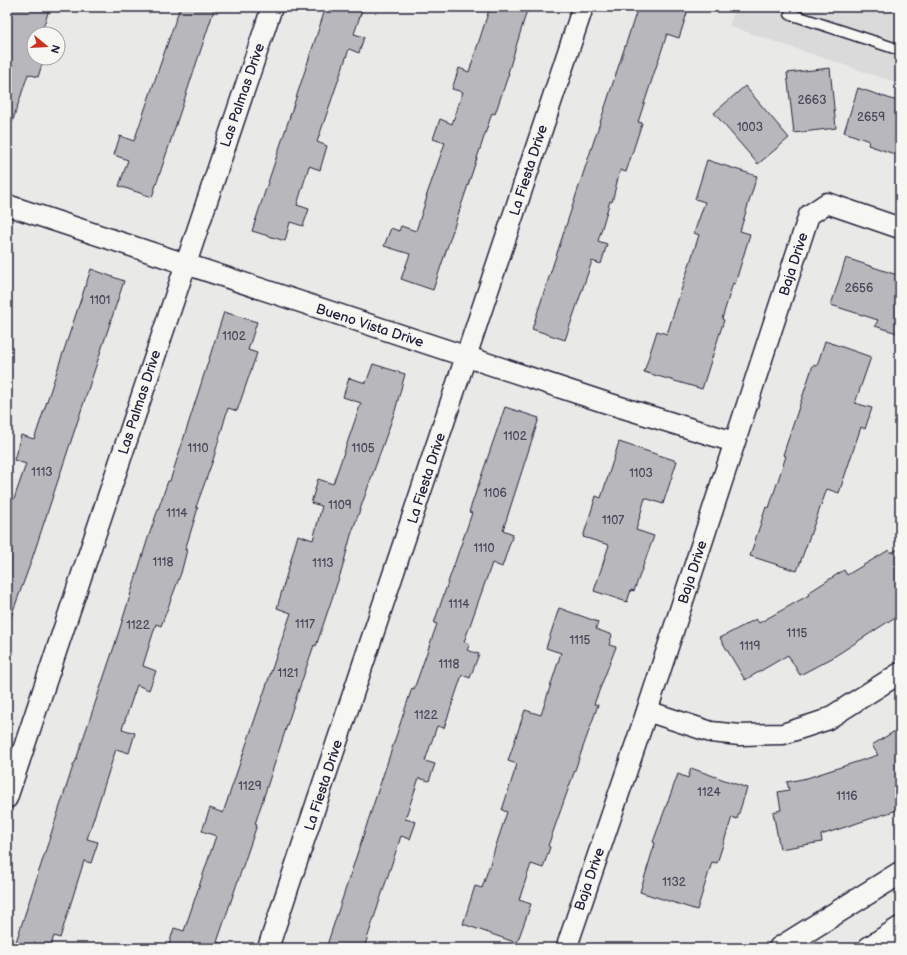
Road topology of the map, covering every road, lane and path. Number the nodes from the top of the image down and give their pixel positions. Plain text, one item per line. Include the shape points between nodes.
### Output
1 (272, 7) edge
2 (583, 7) edge
3 (792, 7) edge
4 (900, 50) edge
5 (7, 205) edge
6 (900, 228) edge
7 (185, 263) junction
8 (466, 356) junction
9 (734, 442) junction
10 (900, 673) edge
11 (647, 711) junction
12 (7, 798) edge
13 (900, 873) edge
14 (900, 928) edge
15 (268, 948) edge
16 (571, 948) edge
17 (780, 948) edge
18 (869, 948) edge

1 - 7 street, Las Palmas Drive
2 - 8 street, La Fiesta Drive
3 - 4 lane via 790,14
5 - 7 street, Bueno Vista Drive
6 - 9 street, Baja Drive via 827,203 809,215
7 - 8 street, Bueno Vista Drive
7 - 12 street, Las Palmas Drive
8 - 9 street, Bueno Vista Drive
8 - 15 street, La Fiesta Drive
9 - 11 street, Baja Drive
10 - 11 street via 826,720 784,734 740,735 711,732
11 - 16 street, Baja Drive via 568,943
13 - 17 main road
14 - 18 main road

